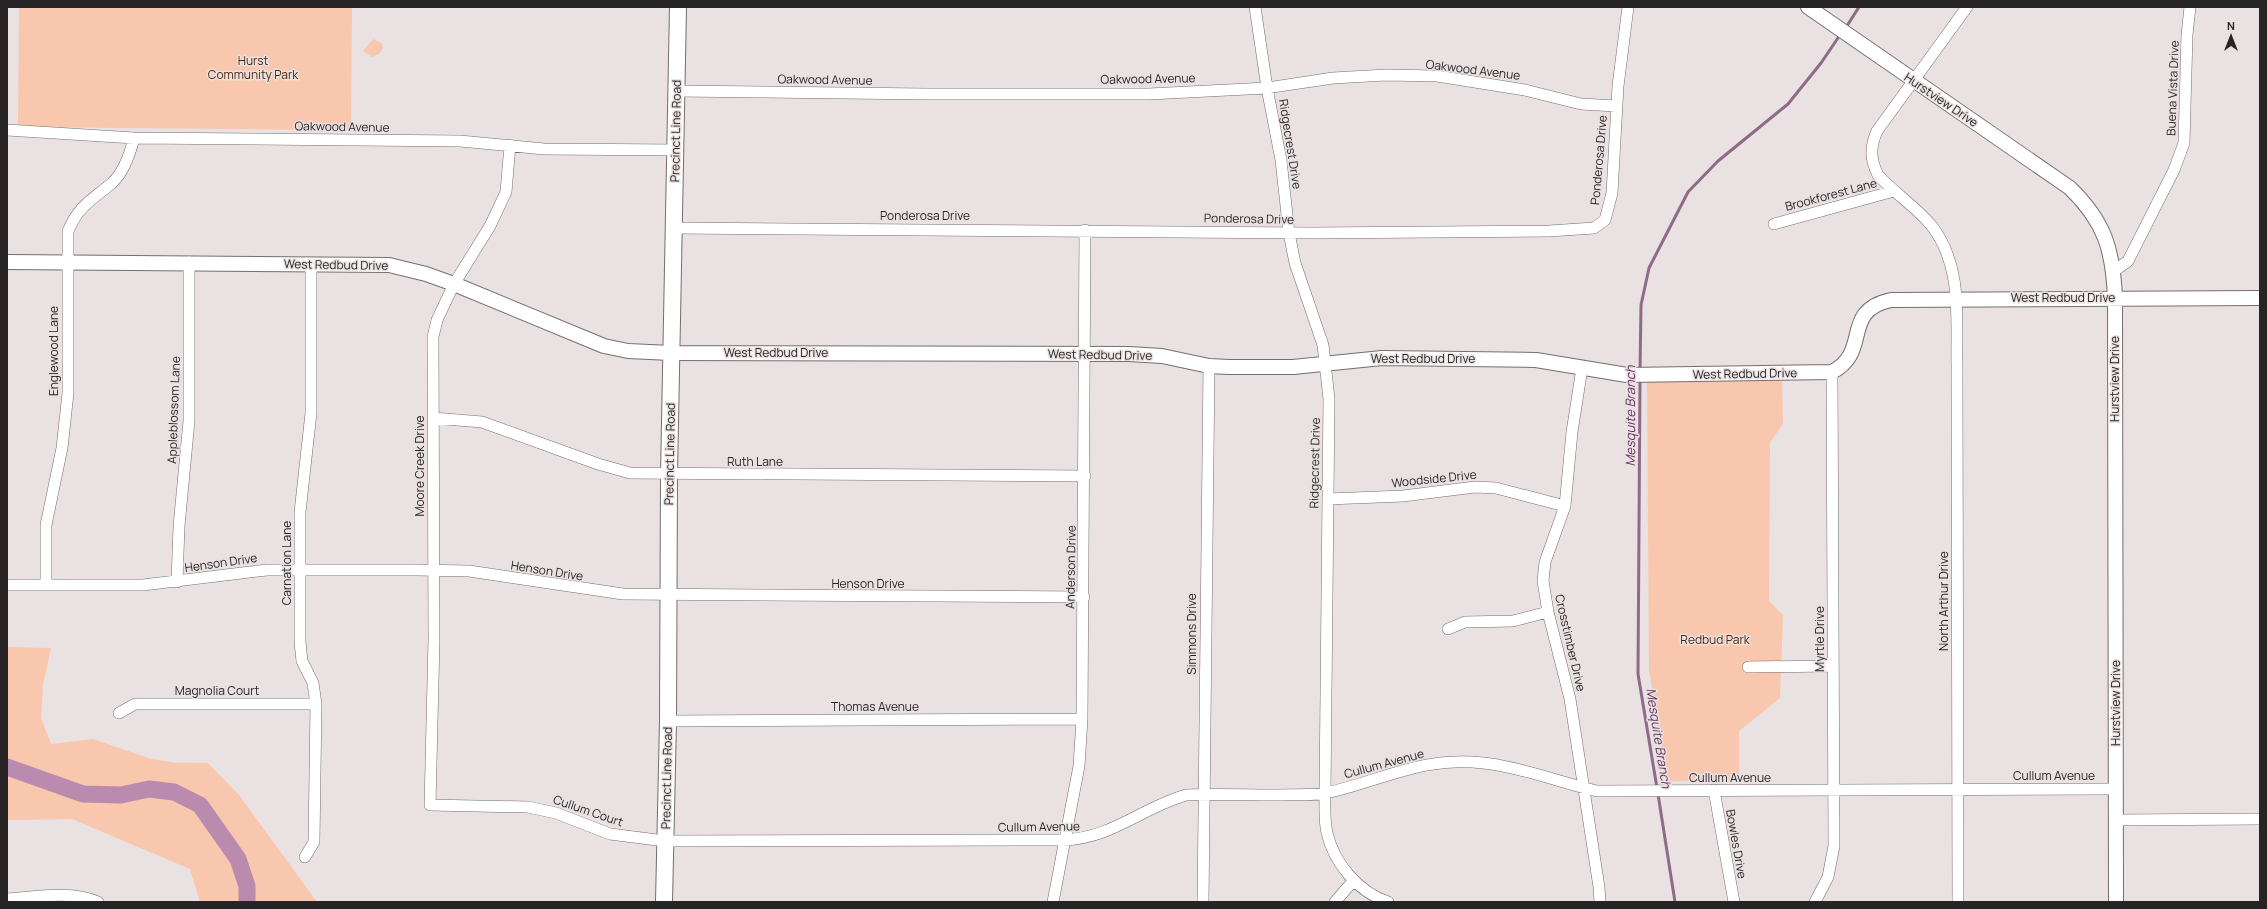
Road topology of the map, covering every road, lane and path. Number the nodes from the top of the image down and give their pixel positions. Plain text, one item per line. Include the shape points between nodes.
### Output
1 (678, 7) edge
2 (1255, 7) edge
3 (1628, 7) edge
4 (1808, 7) edge
5 (1967, 7) edge
6 (2190, 7) edge
7 (1913, 80) junction
8 (1267, 88) junction
9 (677, 91) junction
10 (1616, 106) junction
11 (7, 130) edge
12 (134, 138) junction
13 (510, 145) junction
14 (677, 150) junction
15 (1894, 191) junction
16 (1774, 224) dead end
17 (674, 228) junction
18 (1085, 230) junction
19 (1289, 233) junction
20 (7, 262) edge
21 (66, 262) junction
22 (189, 262) junction
23 (311, 264) junction
24 (2114, 271) junction
25 (454, 284) junction
26 (2115, 298) junction
27 (2260, 298) edge
28 (1956, 299) junction
29 (671, 353) junction
30 (1086, 354) junction
31 (1326, 363) junction
32 (1209, 366) junction
33 (1582, 368) junction
34 (1832, 372) junction
35 (433, 418) junction
36 (669, 475) junction
37 (1085, 476) junction
38 (1328, 499) junction
39 (1566, 506) junction
40 (300, 569) junction
41 (434, 570) junction
42 (177, 582) junction
43 (7, 585) edge
44 (46, 585) junction
45 (668, 596) junction
46 (1084, 598) junction
47 (1548, 612) junction
48 (1448, 629) dead end
49 (1833, 666) junction
50 (1748, 667) dead end
51 (316, 704) junction
52 (120, 713) dead end
53 (1082, 720) junction
54 (668, 721) junction
55 (1584, 788) junction
56 (2116, 789) junction
57 (1714, 790) junction
58 (1834, 790) junction
59 (1957, 790) junction
60 (1325, 793) junction
61 (1204, 795) junction
62 (430, 805) joint
63 (2260, 819) edge
64 (2116, 820) junction
65 (1063, 840) junction
66 (665, 841) junction
67 (305, 857) dead end
68 (1353, 881) junction
69 (7, 899) edge
70 (98, 902) edge
71 (664, 902) edge
72 (1053, 902) edge
73 (1203, 902) edge
74 (1335, 902) edge
75 (1388, 902) edge
76 (1600, 902) edge
77 (1734, 902) edge
78 (1815, 902) edge
79 (1958, 902) edge
80 (2116, 902) edge

1 - 9 main road, Precinct Line Road
2 - 8 street, Ridgecrest Drive
3 - 10 street, Ponderosa Drive
4 - 7 street, Hurstview Drive
5 - 7 street, North Arthur Drive
6 - 24 street, Buena Vista Drive via 2184,143 2174,170 2128,261
7 - 15 street, North Arthur Drive via 1872,142 1873,164 1878,175
7 - 24 street, Hurstview Drive via 2070,188 2092,213 2100,228 2108,244
8 - 9 street, Oakwood Avenue via 1148,94
8 - 10 street, Oakwood Avenue via 1333,78 1437,76 1525,90 1581,104
8 - 19 street, Ridgecrest Drive via 1281,160
9 - 14 main road, Precinct Line Road
10 - 19 street, Ponderosa Drive via 1612,193 1605,220 1594,228 1549,231
11 - 12 street, Oakwood Avenue
12 - 13 street, Oakwood Avenue via 460,141
12 - 21 street, Englewood Lane via 121,171 112,182 80,208 73,218 68,231
13 - 14 street, Oakwood Avenue via 544,149
13 - 25 street, Moore Creek Drive via 506,192 490,226
14 - 17 main road, Precinct Line Road
15 - 16 street, Brookforest Lane
15 - 28 street, North Arthur Drive via 1931,225 1942,242 1955,278
17 - 18 street, Ponderosa Drive
17 - 29 main road, Precinct Line Road
18 - 19 street, Ponderosa Drive
18 - 30 street, Anderson Drive
19 - 31 street, Ridgecrest Drive via 1295,264 1323,345
20 - 21 street, West Redbud Drive
21 - 22 street, West Redbud Drive
21 - 44 street, Englewood Lane via 68,394 62,448 46,525
22 - 23 street, West Redbud Drive
22 - 42 street, Appleblossom Lane via 189,420 179,526
23 - 25 street, West Redbud Drive via 389,265
23 - 40 street, Carnation Lane via 311,413 300,512
24 - 26 street, Hurstview Drive
25 - 29 street, West Redbud Drive via 604,346 628,351
25 - 35 street, Moore Creek Drive via 437,320 433,337
26 - 27 street, West Redbud Drive
26 - 28 street, West Redbud Drive
26 - 56 street, Hurstview Drive
28 - 34 street, West Redbud Drive via 1880,302 1870,308 1858,324 1855,348 1851,356 1843,366
28 - 59 street, North Arthur Drive
29 - 30 street, West Redbud Drive
29 - 36 main road, Precinct Line Road
30 - 32 street, West Redbud Drive via 1162,356
30 - 37 street, Anderson Drive
31 - 32 street, West Redbud Drive via 1293,367
31 - 33 street, West Redbud Drive via 1382,358 1536,360
31 - 38 street, Ridgecrest Drive via 1329,399
32 - 61 street, Simmons Drive
33 - 34 street, West Redbud Drive via 1627,375
33 - 39 street, Crosstimber Drive via 1572,432
34 - 49 street, Myrtle Drive
35 - 36 street, Ruth Lane via 482,422 618,470
35 - 41 street, Moore Creek Drive
36 - 37 street, Ruth Lane
36 - 45 main road, Precinct Line Road
37 - 46 street, Anderson Drive
38 - 39 street, Woodside Drive via 1403,496 1475,487 1502,489
38 - 60 street, Ridgecrest Drive
39 - 47 street, Crosstimber Drive via 1545,562 1543,581
40 - 41 street, Henson Drive
40 - 42 street, Henson Drive via 248,571
40 - 51 street, Carnation Lane via 300,652 313,683
41 - 45 street, Henson Drive via 468,571 596,592
41 - 62 street, Moore Creek Drive
42 - 44 street, Henson Drive via 144,585
43 - 44 street, Henson Drive
45 - 46 street, Henson Drive
45 - 54 main road, Precinct Line Road
46 - 53 street, Anderson Drive
47 - 48 street via 1513,622 1465,622
47 - 55 street, Crosstimber Drive via 1570,699
49 - 50 street
49 - 58 street, Myrtle Drive
51 - 52 street, Magnolia Court via 135,704
51 - 67 street, Carnation Lane via 314,842
53 - 54 street, Thomas Avenue
53 - 65 street, Anderson Drive via 1079,766
54 - 66 main road, Precinct Line Road
55 - 57 street, Cullum Avenue via 1597,791
55 - 60 street, Cullum Avenue via 1519,769 1478,762 1455,762 1403,770
55 - 76 street, Crosstimber Drive via 1600,887
56 - 59 street, Cullum Avenue
56 - 64 street, Hurstview Drive
57 - 58 street, Cullum Avenue
57 - 77 street, Bowles Drive
58 - 59 street, Cullum Avenue
58 - 78 street, Myrtle Drive via 1832,865 1823,890
59 - 79 street, North Arthur Drive
60 - 61 street, Cullum Avenue
60 - 68 street, Ridgecrest Drive via 1327,833 1343,867
61 - 65 street, Cullum Avenue via 1171,800 1094,837
61 - 73 street, Simmons Drive
62 - 66 street, Cullum Court via 528,807 556,813 610,834
63 - 64 street
64 - 80 street, Hurstview Drive
65 - 66 street, Cullum Avenue
65 - 72 street, Anderson Drive
66 - 71 main road, Precinct Line Road
68 - 74 street
68 - 75 street, Ridgecrest Drive
69 - 70 street via 63,895

